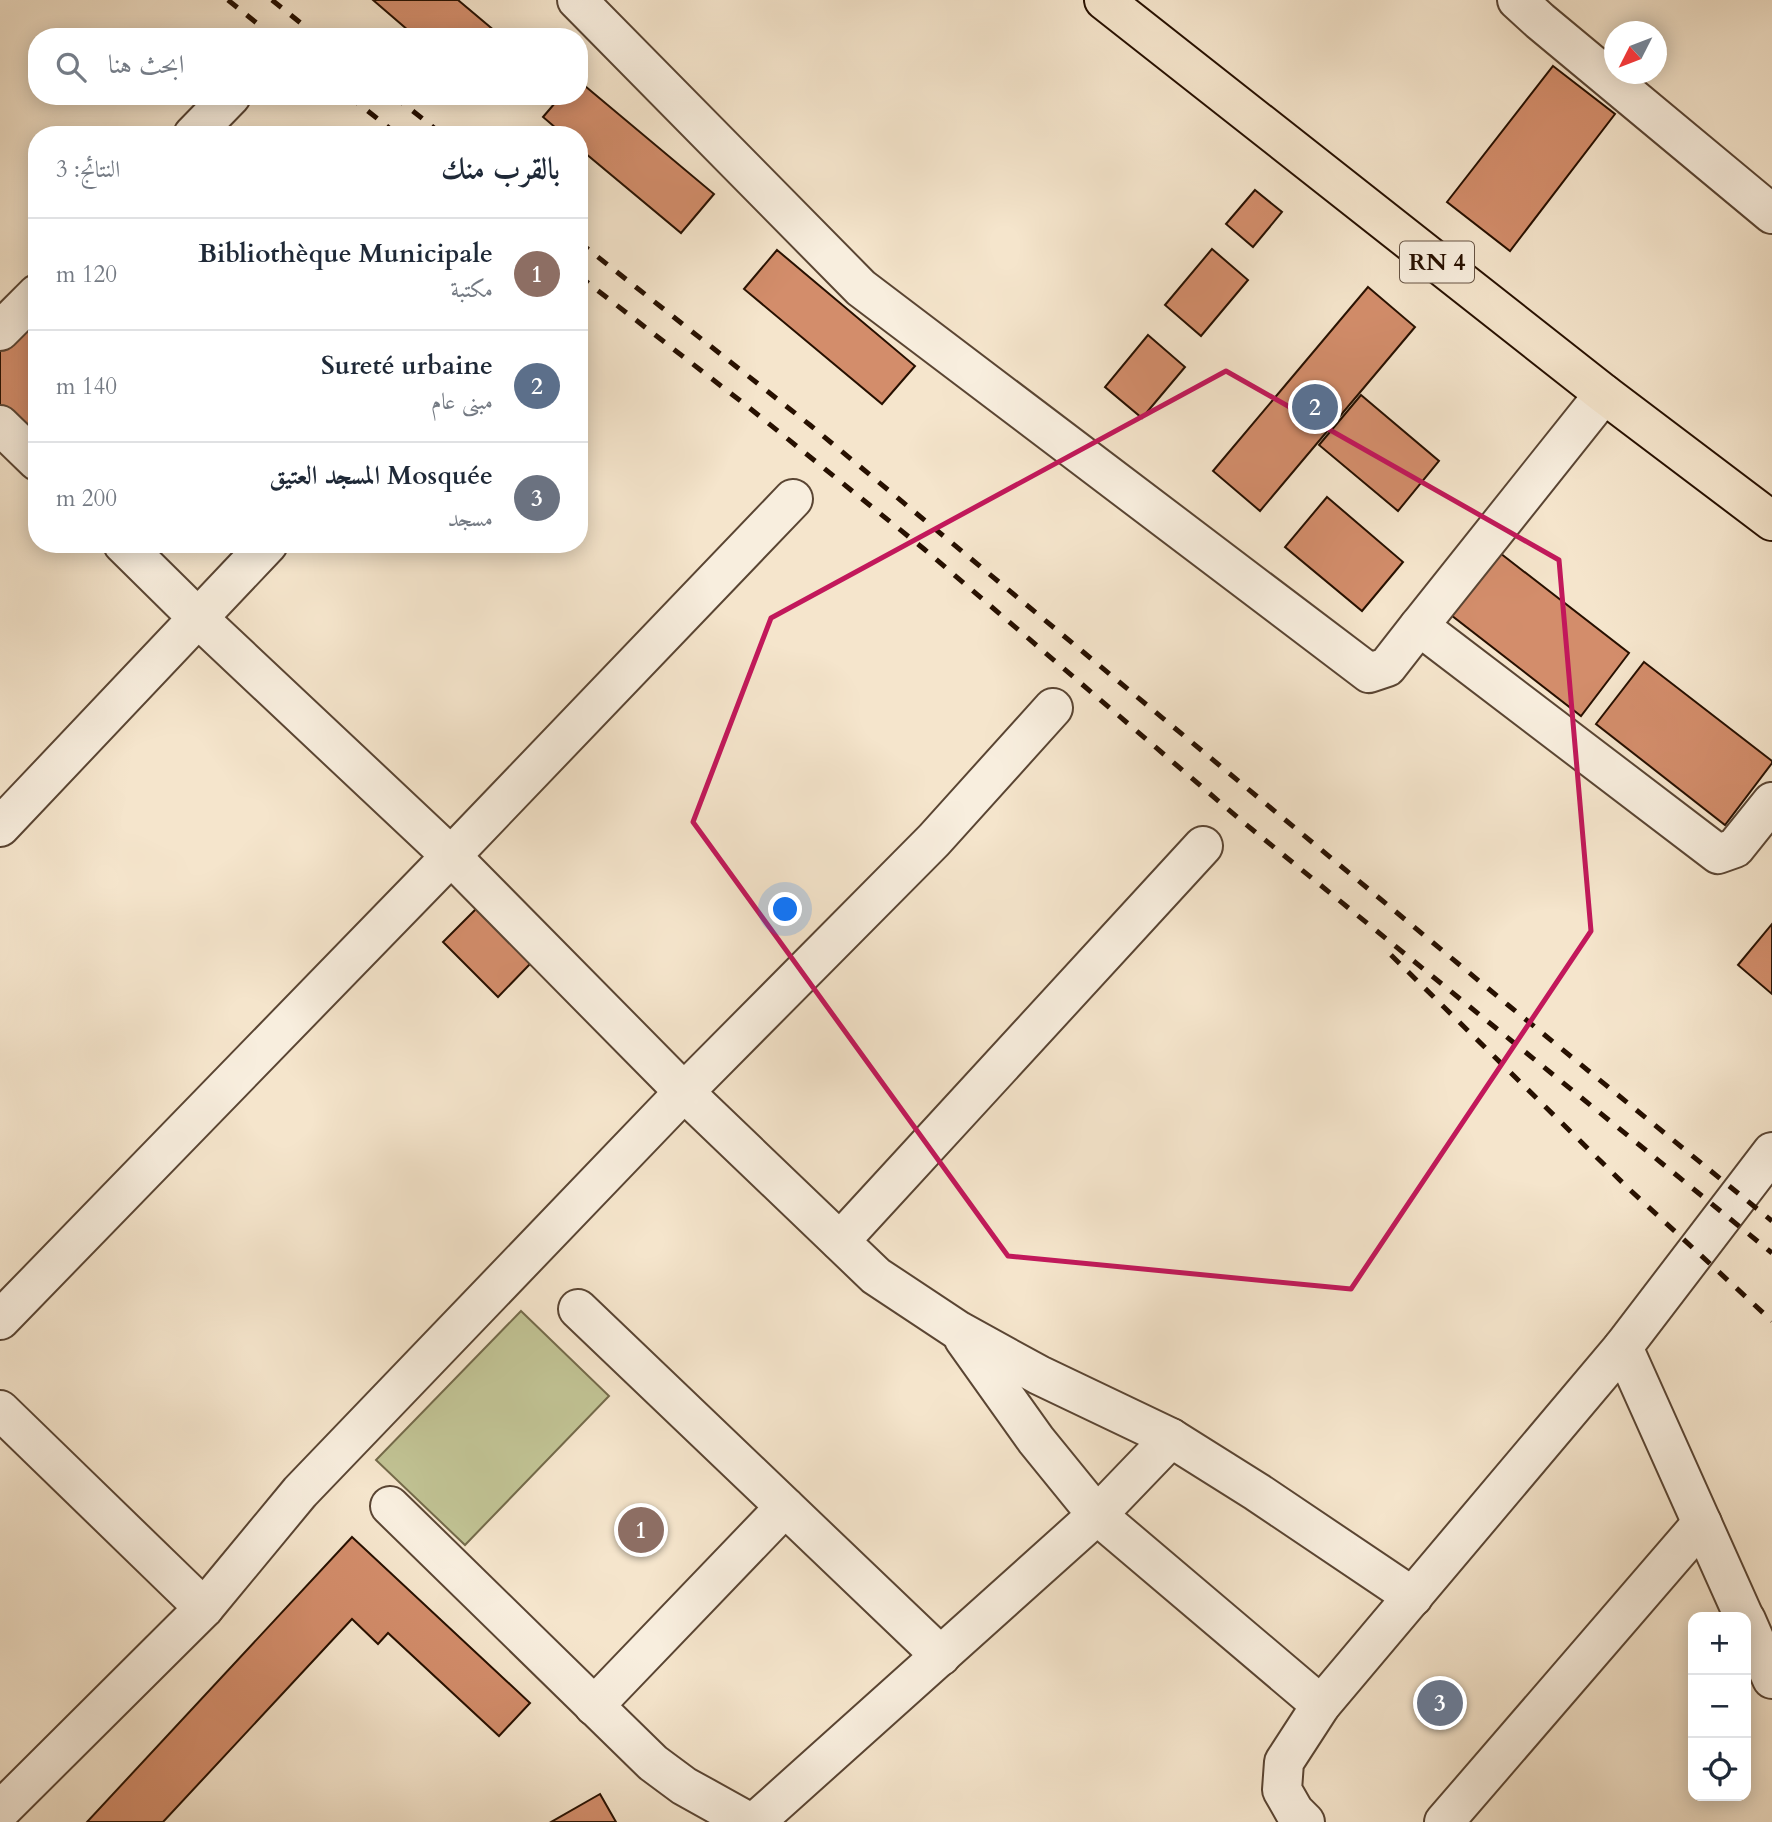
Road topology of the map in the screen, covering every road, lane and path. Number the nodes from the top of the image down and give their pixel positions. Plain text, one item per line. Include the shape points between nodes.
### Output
1 (577, 0) edge
2 (1104, 0) edge
3 (1517, 0) edge
4 (222, 105) edge
5 (202, 126) edge
6 (1772, 214) edge
7 (28, 303) edge
8 (0, 331) edge
9 (1604, 394) junction
10 (0, 425) edge
11 (28, 452) edge
12 (793, 499) dead end
13 (1772, 521) edge
14 (132, 553) edge
15 (260, 553) edge
16 (199, 619) junction
17 (1419, 626) junction
18 (1053, 708) dead end
19 (1772, 802) edge
20 (0, 827) edge
21 (1203, 846) dead end
22 (451, 856) junction
23 (684, 1092) junction
24 (1772, 1152) edge
25 (840, 1241) junction
26 (578, 1309) dead end
27 (0, 1320) edge
28 (959, 1331) junction
29 (1623, 1347) junction
30 (0, 1410) edge
31 (1171, 1438) junction
32 (390, 1506) dead end
33 (785, 1507) junction
34 (1097, 1515) junction
35 (1702, 1523) junction
36 (1413, 1597) junction
37 (204, 1608) junction
38 (1742, 1612) edge
39 (1751, 1632) edge
40 (941, 1656) junction
41 (1772, 1679) edge
42 (1321, 1705) junction
43 (594, 1706) junction
44 (0, 1811) edge
45 (749, 1822) edge
46 (755, 1822) edge
47 (1306, 1822) edge
48 (1444, 1822) edge

1 - 17 street via 861,288 1358,665 1369,673 1387,667
2 - 9 main road, RN 4
3 - 6 street
4 - 5 street
7 - 8 street
9 - 13 main road, RN 4
9 - 17 street
10 - 11 street
12 - 22 street
14 - 16 street
15 - 16 street
16 - 20 street
16 - 22 street
17 - 19 street via 1718,854 1735,848
18 - 23 street via 934,840
21 - 25 street
22 - 23 street
22 - 27 street
23 - 25 street
23 - 37 street via 300,1492
24 - 29 street
25 - 28 street via 876,1276
26 - 33 street
28 - 31 street
28 - 34 street via 1036,1440
29 - 35 street
29 - 36 street
30 - 37 street
31 - 34 street
31 - 36 street
32 - 43 street
33 - 40 street
33 - 43 street
34 - 40 street
34 - 42 street
35 - 38 street
35 - 48 street
36 - 42 street
37 - 44 street
39 - 41 street
40 - 46 street
42 - 47 street via 1284,1762 1282,1790
43 - 45 street via 668,1776

